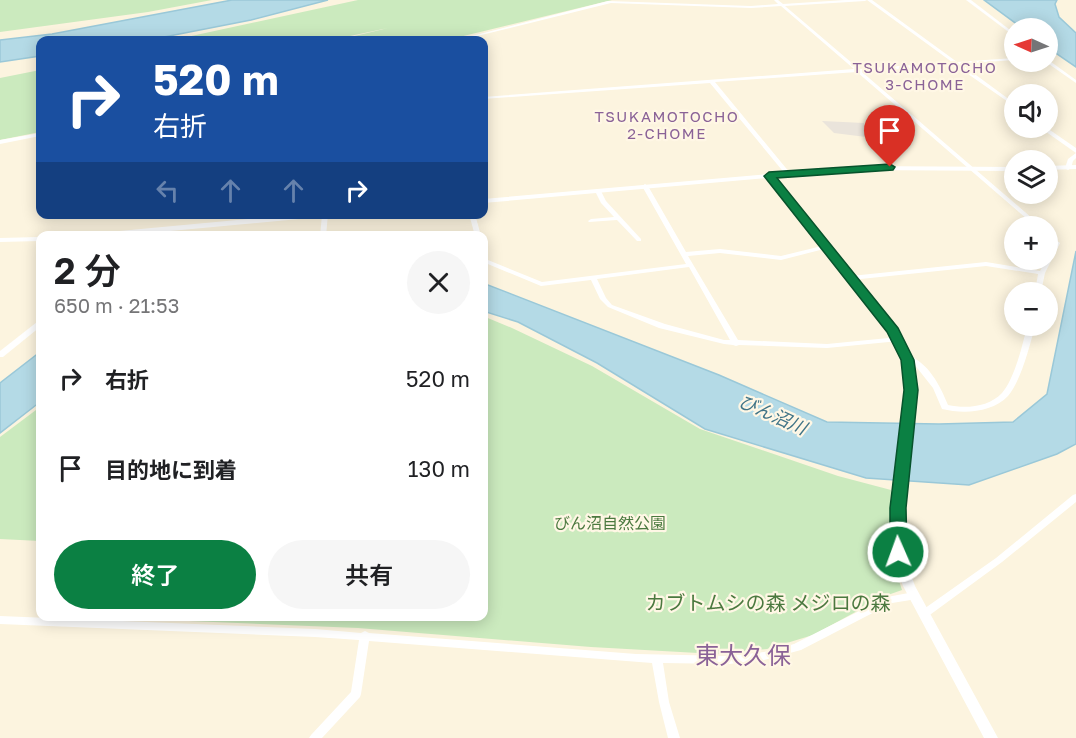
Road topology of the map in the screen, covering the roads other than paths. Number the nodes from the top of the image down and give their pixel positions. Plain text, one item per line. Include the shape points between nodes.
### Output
1 (618, 0) edge
2 (776, 0) edge
3 (868, 0) edge
4 (968, 0) edge
5 (608, 2) junction
6 (782, 5) junction
7 (1004, 27) edge
8 (474, 36) edge
9 (1004, 60) edge
10 (956, 63) junction
11 (1058, 68) edge
12 (858, 70) junction
13 (711, 81) junction
14 (1076, 82) edge
15 (488, 98) edge
16 (1004, 98) edge
17 (36, 136) edge
18 (1057, 138) edge
19 (0, 142) edge
20 (1076, 153) edge
21 (1072, 167) edge
22 (972, 169) junction
23 (1004, 169) edge
24 (789, 174) junction
25 (769, 176) junction
26 (645, 186) junction
27 (598, 191) junction
28 (488, 201) edge
29 (1026, 216) edge
30 (618, 218) junction
31 (281, 219) edge
32 (591, 221) dead end
33 (147, 231) edge
34 (36, 239) edge
35 (0, 240) edge
36 (639, 240) dead end
37 (826, 247) junction
38 (685, 254) junction
39 (488, 262) edge
40 (691, 265) junction
41 (1044, 270) edge
42 (1042, 273) junction
43 (851, 278) junction
44 (594, 279) junction
45 (1040, 282) edge
46 (36, 327) edge
47 (1027, 336) edge
48 (899, 339) junction
49 (736, 344) junction
50 (0, 355) edge
51 (907, 357) junction
52 (1076, 497) edge
53 (914, 596) junction
54 (924, 614) junction
55 (0, 620) edge
56 (365, 636) junction
57 (657, 659) junction
58 (315, 738) edge
59 (674, 738) edge
60 (991, 738) edge

1 - 5 street
2 - 6 street
3 - 6 street
3 - 10 street
4 - 7 street
5 - 6 street
5 - 8 street
6 - 12 street
9 - 10 street
10 - 12 street
10 - 16 street
11 - 14 street
12 - 13 street
12 - 22 street
13 - 15 street
13 - 24 street
17 - 19 street
18 - 20 street
20 - 21 street via 1070,160
22 - 23 street
22 - 24 street via 870,168
22 - 29 street
24 - 25 street
25 - 26 street
25 - 37 street
26 - 27 street
26 - 38 street
27 - 28 street
27 - 30 street
30 - 32 street
30 - 36 street
31 - 33 street
34 - 35 street
37 - 38 street via 781,258 720,251
37 - 43 street
38 - 40 street
39 - 44 street via 541,284
40 - 44 street
40 - 49 street
41 - 42 street
42 - 43 street via 986,264
42 - 45 street
43 - 48 street
44 - 49 street via 610,306 662,326
46 - 50 street
47 - 51 street via 1006,394 984,406 945,407 937,387 917,362
48 - 49 street via 827,346
48 - 51 street
51 - 53 street via 911,382 897,546
52 - 54 street
53 - 54 street
53 - 57 street via 890,600 819,638 780,652 729,660
54 - 60 street
55 - 56 street
56 - 57 street
56 - 58 street via 356,694
57 - 59 street

